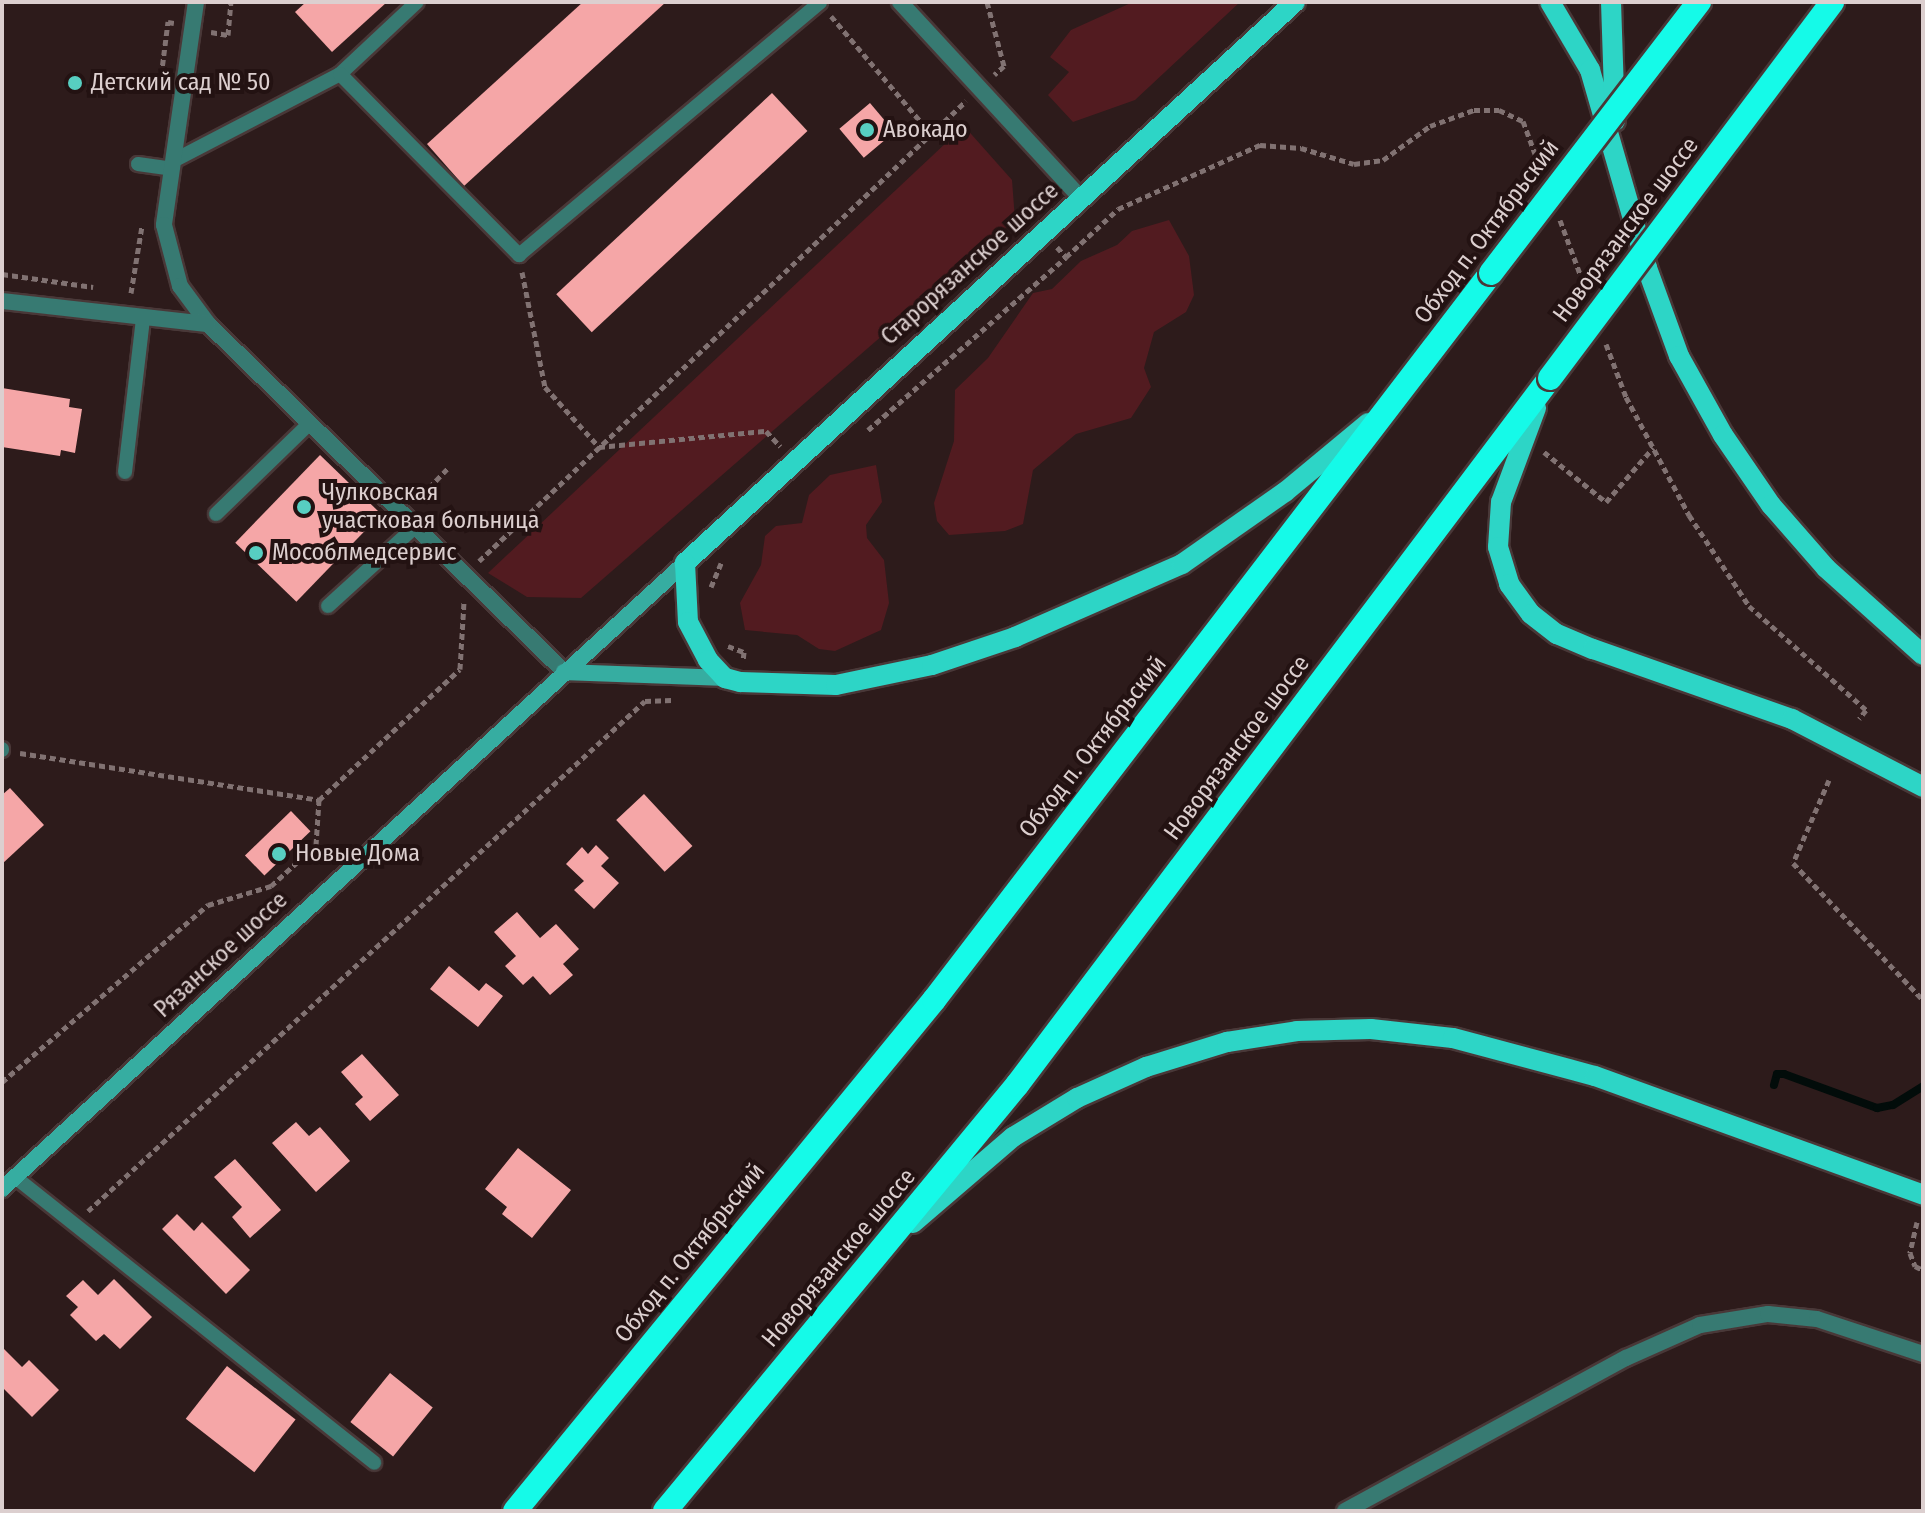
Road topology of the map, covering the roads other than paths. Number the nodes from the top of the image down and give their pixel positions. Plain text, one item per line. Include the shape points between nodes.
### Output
1 (196, 2) edge
2 (417, 2) edge
3 (820, 2) edge
4 (900, 2) edge
5 (1550, 2) edge
6 (1611, 2) edge
7 (1699, 2) edge
8 (1832, 2) edge
9 (1293, 3) edge
10 (340, 74) junction
11 (138, 164) dead end
12 (173, 165) junction
13 (1622, 173) junction
14 (1081, 198) junction
15 (2, 301) edge
16 (143, 318) junction
17 (208, 324) junction
18 (1550, 378) junction
19 (1392, 403) junction
20 (310, 423) junction
21 (125, 472) dead end
22 (216, 514) dead end
23 (416, 526) junction
24 (685, 563) junction
25 (328, 606) dead end
26 (1923, 655) edge
27 (564, 672) junction
28 (732, 680) junction
29 (1923, 787) edge
30 (15, 1177) junction
31 (2, 1189) edge
32 (1923, 1195) edge
33 (886, 1246) junction
34 (1923, 1354) edge
35 (374, 1463) dead end
36 (515, 1511) edge
37 (665, 1511) edge
38 (1345, 1511) edge

1 - 12 street
2 - 10 lane
3 - 10 lane via 519,255
4 - 14 street
5 - 13 main road via 1590,70
6 - 13 main road via 1613,105
7 - 19 highway, Обход п. Октябрьский, bridge
8 - 18 highway, Новорязанское шоссе, bridge
9 - 14 main road, Старорязанское шоссе
10 - 12 lane
11 - 12 lane
12 - 17 street via 164,225 180,286
13 - 26 main road via 1647,268 1679,356 1723,435 1771,505 1826,568
14 - 24 main road, Старорязанское шоссе
15 - 16 street
16 - 17 street
16 - 21 lane
17 - 20 street
18 - 29 main road via 1521,439 1501,502 1498,547 1509,584 1531,614 1557,634 1593,649 1792,719
18 - 33 highway, Новорязанское шоссе via 1017,1085
19 - 28 main road via 1285,492 1182,564 1015,637 932,665 836,685
19 - 36 highway, Обход п. Октябрьский via 934,1000
20 - 22 lane
20 - 23 street
23 - 25 lane
23 - 27 street
24 - 27 main road, Рязанское шоссе
24 - 28 main road via 688,622 696,643
27 - 28 main road
27 - 30 main road, Рязанское шоссе
30 - 31 main road, Рязанское шоссе
30 - 35 lane
32 - 33 main road via 1595,1076 1453,1038 1371,1029 1297,1031 1227,1042 1146,1067 1077,1098 1013,1137
33 - 37 highway, Новорязанское шоссе
34 - 38 street via 1817,1319 1768,1314 1700,1325 1626,1358

